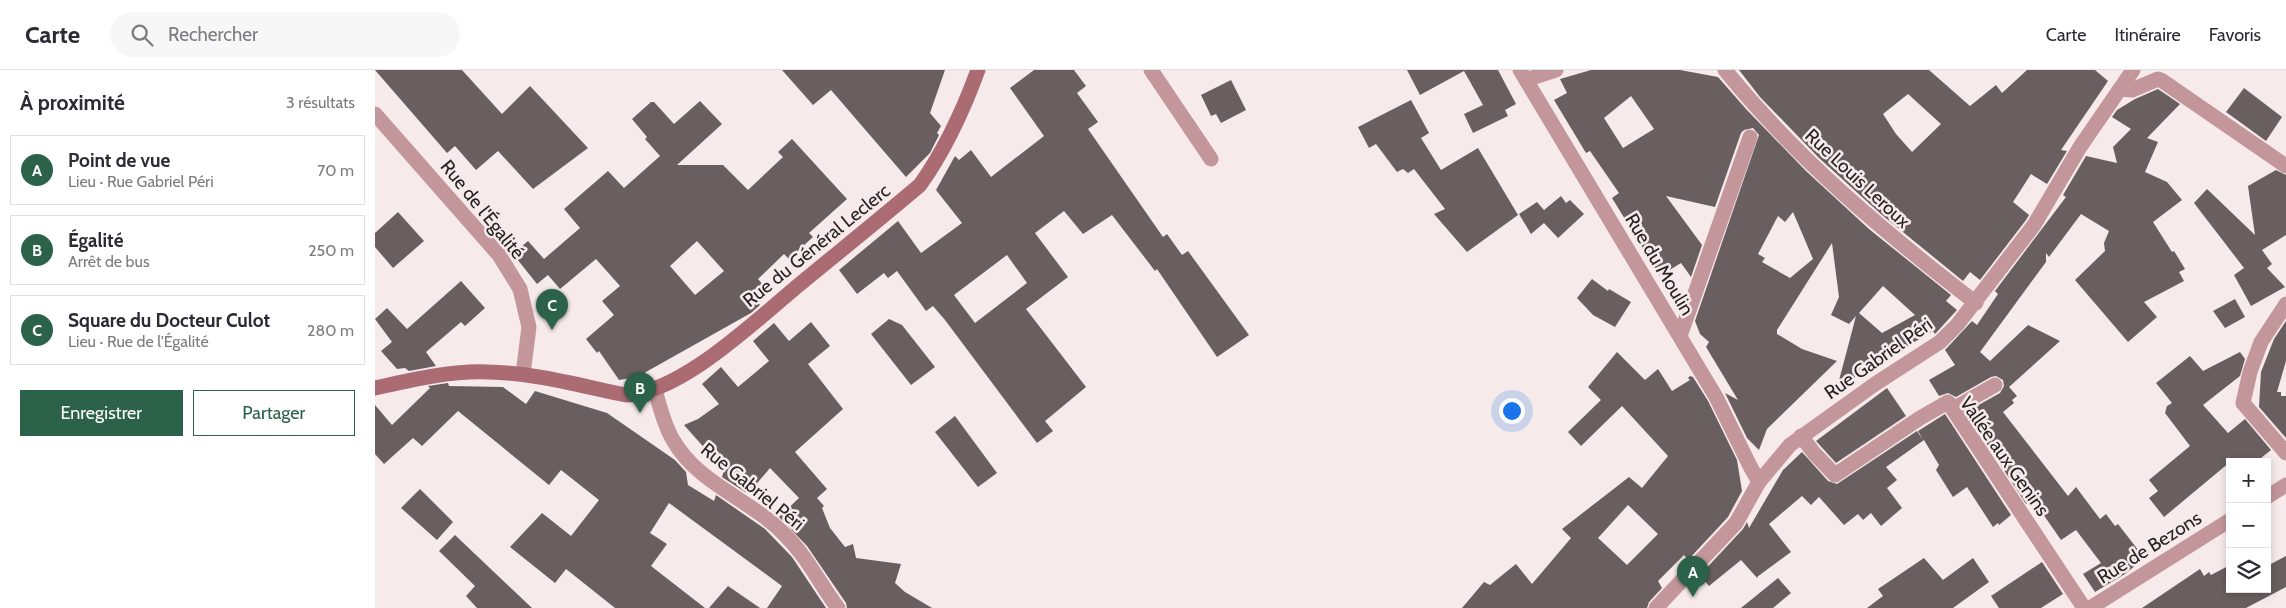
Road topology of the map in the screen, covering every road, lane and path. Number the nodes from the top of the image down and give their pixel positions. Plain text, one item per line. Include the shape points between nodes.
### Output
1 (978, 70) edge
2 (1151, 70) edge
3 (1556, 70) edge
4 (1725, 70) edge
5 (2133, 70) edge
6 (1523, 75) edge
7 (2120, 89) junction
8 (375, 114) edge
9 (1750, 137) dead end
10 (1211, 158) dead end
11 (2286, 166) edge
12 (1976, 303) junction
13 (2286, 304) edge
14 (1680, 336) junction
15 (523, 374) junction
16 (1995, 385) dead end
17 (375, 388) edge
18 (655, 390) junction
19 (1953, 409) junction
20 (1801, 436) junction
21 (2286, 453) edge
22 (1759, 482) junction
23 (2286, 485) edge
24 (2271, 494) edge
25 (2226, 522) edge
26 (838, 608) edge
27 (1656, 608) edge
28 (2084, 608) edge
29 (2089, 608) edge

1 - 18 street, Rue du Général Leclerc via 965,106 936,163 920,185 714,354
2 - 10 street
3 - 6 street
4 - 12 street, Rue Louis Leroux via 1807,162 1895,241
5 - 7 street, Rue Gabriel Péri
6 - 14 street, Rue du Moulin
7 - 11 street via 2132,90 2161,80
7 - 12 street, Rue Gabriel Péri via 2080,147 2034,225
8 - 15 street, Rue de l'Égalité via 499,255 521,289 529,327
9 - 14 street
12 - 20 street, Rue Gabriel Péri via 1940,342
13 - 21 street via 2261,342 2243,402
14 - 22 street, Rue du Moulin via 1716,397
15 - 17 street via 445,375
15 - 18 street, Rue du Général Leclerc via 626,395
16 - 19 street
18 - 26 street, Rue Gabriel Péri via 667,428 686,459 782,532 804,555
19 - 20 street, Vallée aux Genins via 1948,402 1835,475
19 - 28 street, Vallée aux Genins
20 - 22 street, Rue Gabriel Péri
22 - 27 street, Rue Gabriel Péri via 1736,523
23 - 24 street
25 - 29 street, Rue de Bezons

